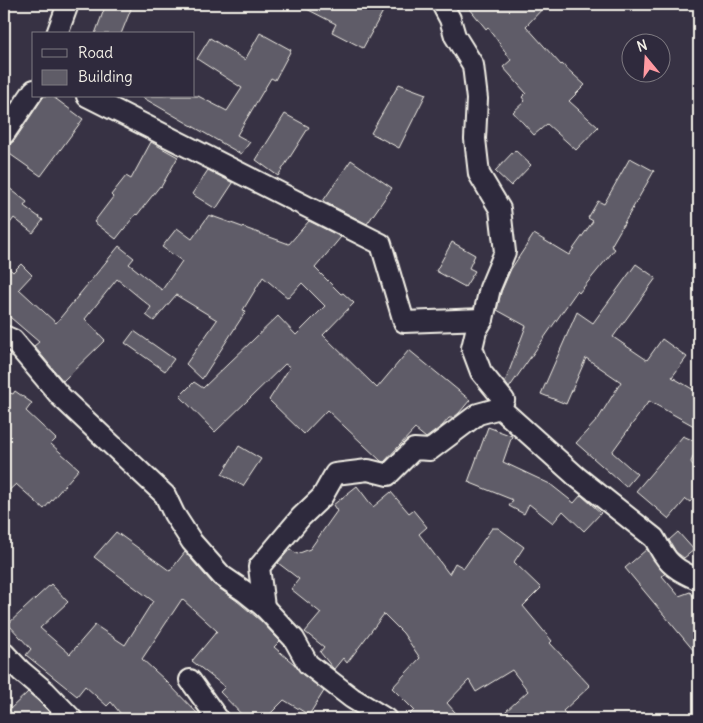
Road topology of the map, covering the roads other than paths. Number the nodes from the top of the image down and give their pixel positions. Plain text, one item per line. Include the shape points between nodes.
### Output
1 (68, 4) edge
2 (442, 4) edge
3 (58, 32) edge
4 (32, 93) edge
5 (91, 98) edge
6 (4, 134) edge
7 (482, 319) junction
8 (4, 336) edge
9 (500, 408) junction
10 (699, 580) edge
11 (264, 607) junction
12 (4, 653) edge
13 (190, 680) dead end
14 (72, 719) edge
15 (218, 719) edge
16 (386, 719) edge

1 - 3 street
2 - 7 street via 472,65 477,99 475,139 478,174 500,209 505,252
4 - 6 street
5 - 7 street via 381,244 404,322
7 - 9 street via 472,348 481,372 504,400
8 - 11 street via 13,340 61,397 165,494 192,542 222,576
9 - 10 street via 577,477 654,538 677,569
9 - 11 street via 478,414 430,450 414,450 388,475 368,470 335,474 322,497 259,567
11 - 16 street via 294,639 308,664
12 - 14 street
13 - 15 street

